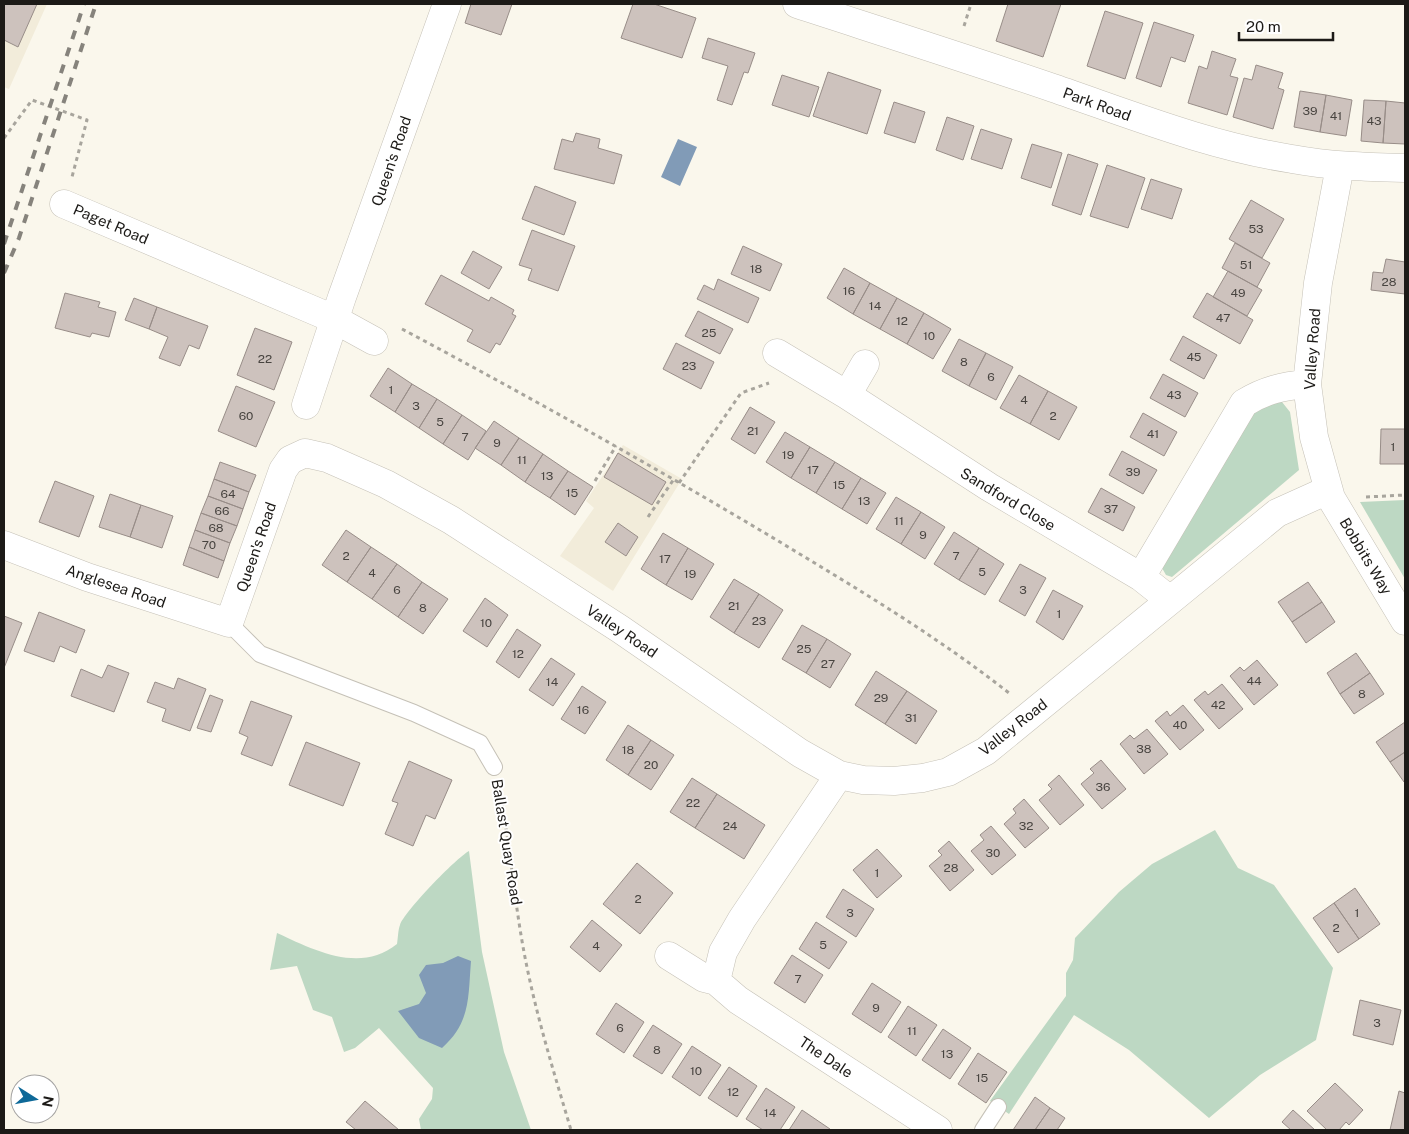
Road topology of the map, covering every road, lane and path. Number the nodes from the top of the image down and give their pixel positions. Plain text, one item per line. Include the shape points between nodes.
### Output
1 (447, 4) edge
2 (797, 4) edge
3 (4, 138) edge
4 (1340, 166) junction
5 (1405, 168) edge
6 (64, 204) joint
7 (334, 319) junction
8 (384, 333) joint
9 (783, 356) joint
10 (865, 364) dead end
11 (1307, 384) junction
12 (847, 395) junction
13 (306, 405) dead end
14 (616, 446) junction
15 (305, 453) joint
16 (674, 479) junction
17 (595, 481) dead end
18 (680, 482) junction
19 (1330, 494) junction
20 (1405, 495) edge
21 (648, 517) dead end
22 (4, 546) edge
23 (1141, 577) junction
24 (1170, 600) junction
25 (1405, 621) edge
26 (229, 623) junction
27 (1023, 719) junction
28 (494, 767) joint
29 (839, 775) junction
30 (669, 956) dead end
31 (716, 982) junction
32 (998, 1107) dead end
33 (571, 1130) edge
34 (938, 1130) edge
35 (983, 1130) edge

1 - 7 street, Queen's Road
2 - 4 street, Park Road via 1054,88 1163,128 1246,150
3 - 6 path, Paget Road via 32,100 87,120
4 - 5 street, Park Road
4 - 11 street, Valley Road via 1318,283
6 - 7 street, Paget Road
7 - 8 street
7 - 13 street, Queen's Road
8 - 14 path
9 - 12 street, Sandford Close
9 - 18 path via 775,381 741,393
10 - 12 street
11 - 19 street, Valley Road via 1314,437
11 - 23 street via 1281,386 1244,402
12 - 23 street, Sandford Close via 951,464
14 - 16 path
14 - 17 path
15 - 26 street, Queen's Road via 290,460 283,470
15 - 29 street, Valley Road via 327,458 386,484 451,520 620,629 800,753
16 - 18 path
16 - 21 path
18 - 27 path via 961,655 1013,696
19 - 20 path
19 - 24 street, Valley Road via 1277,513
19 - 25 street, Bobbits Way
22 - 26 street, Anglesea Road via 113,586
23 - 24 street, Sandford Close
24 - 27 street, Valley Road
26 - 28 lane, Ballast Quay Road via 260,654 414,713 480,744
27 - 29 street, Valley Road via 986,751 948,772 894,782
28 - 33 path, Ballast Quay Road via 521,936 541,1030
29 - 31 street via 742,919 723,952
30 - 31 street, The Dale
31 - 34 street, The Dale via 738,1000
32 - 35 lane

